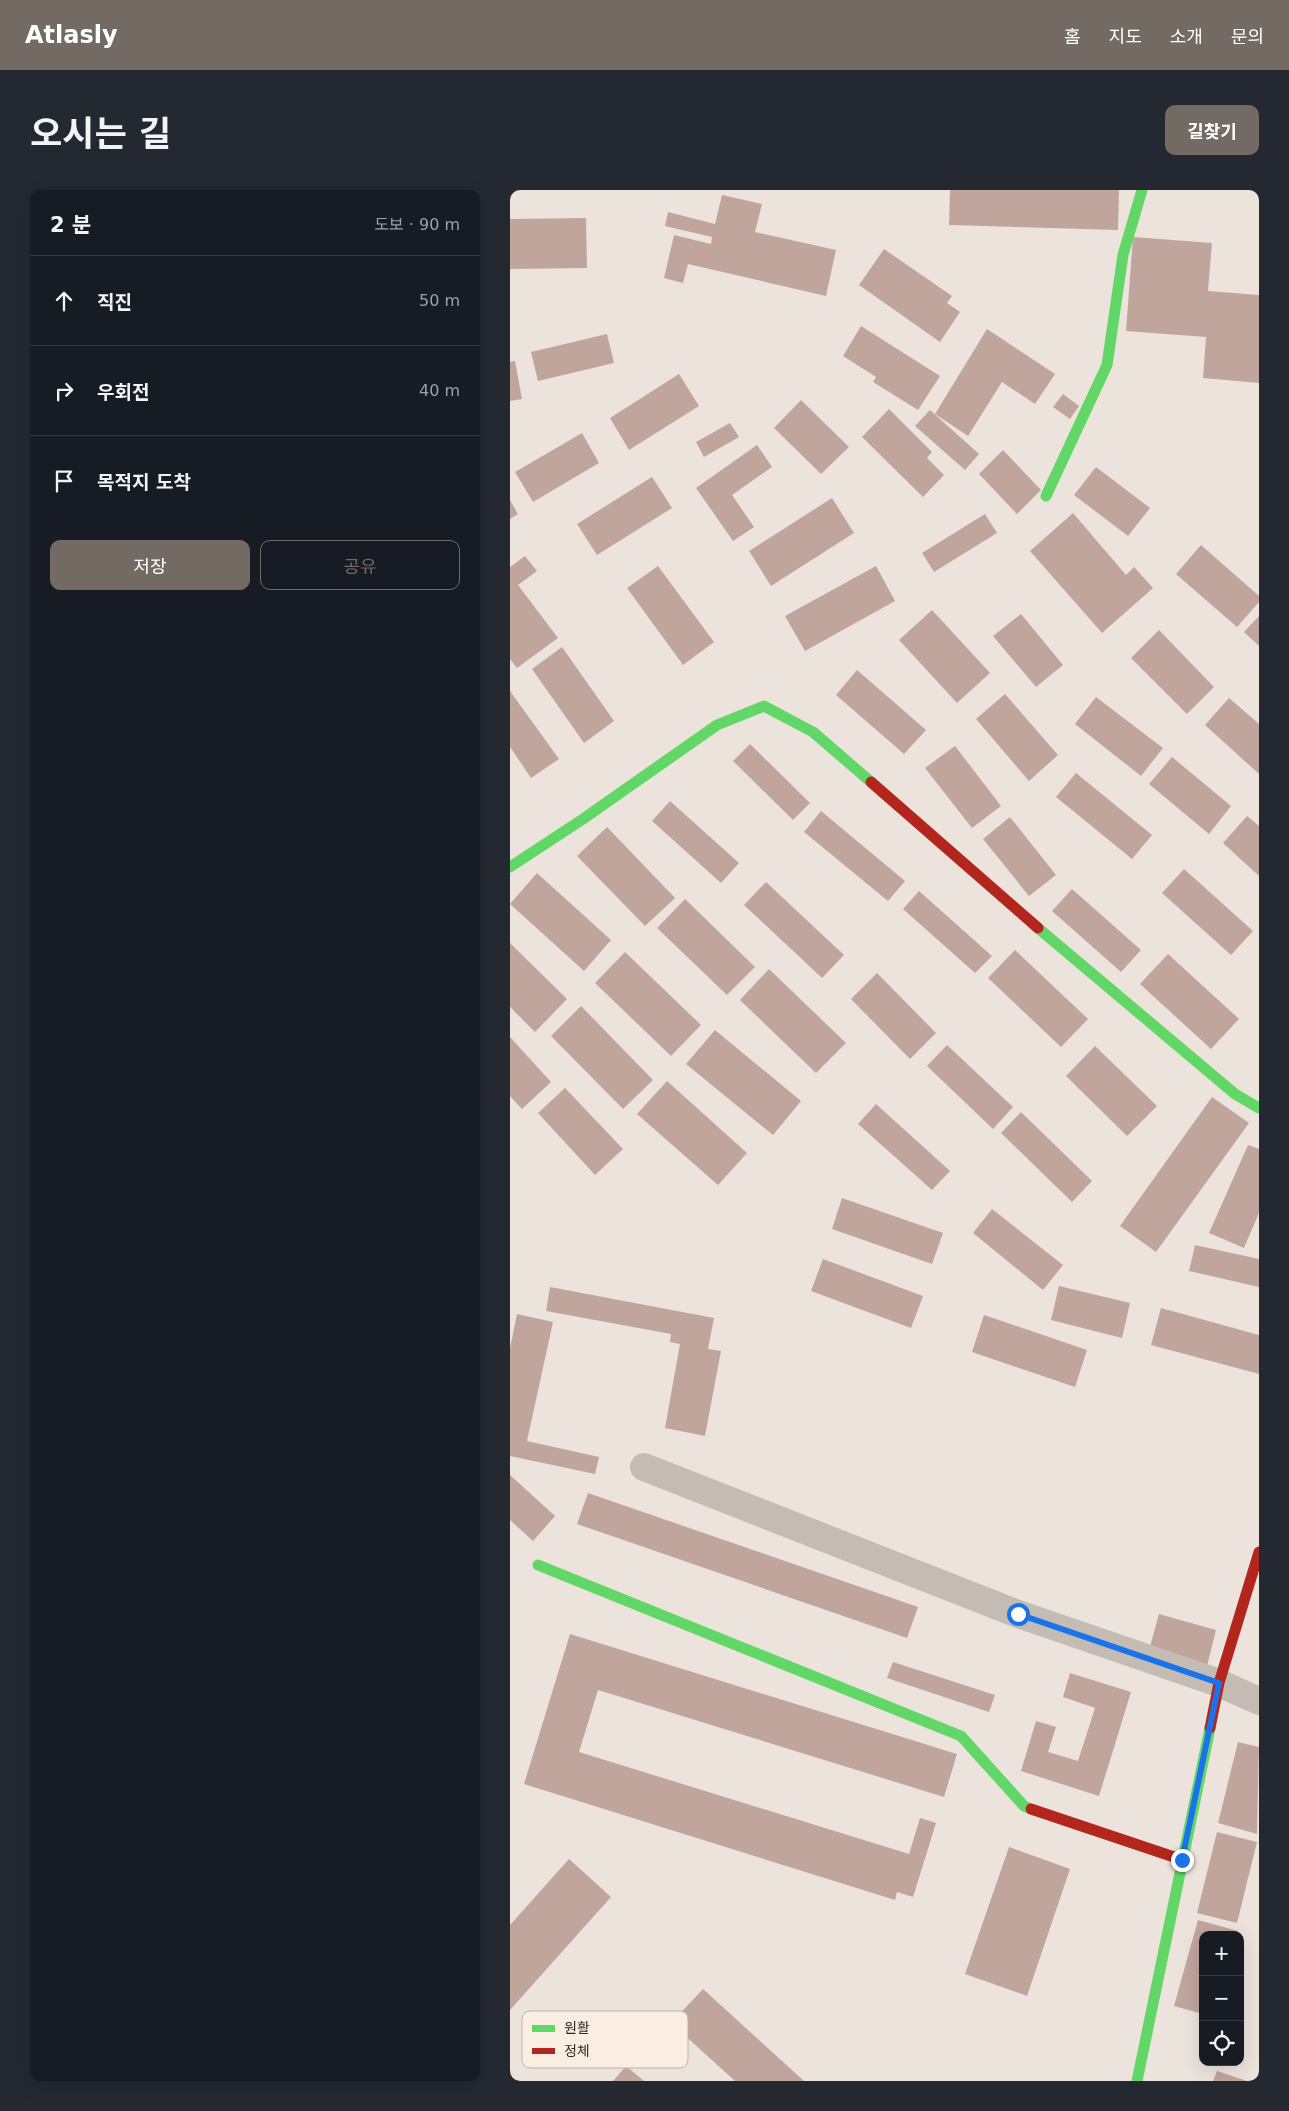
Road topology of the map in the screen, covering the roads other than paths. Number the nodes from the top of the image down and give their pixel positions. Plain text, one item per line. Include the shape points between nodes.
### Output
1 (1142, 190) edge
2 (1046, 496) dead end
3 (510, 867) edge
4 (1259, 1108) edge
5 (644, 1467) dead end
6 (1259, 1552) edge
7 (538, 1565) dead end
8 (1219, 1683) junction
9 (1259, 1701) edge
10 (1182, 1860) junction
11 (1137, 2081) edge

1 - 2 street via 1123,254 1107,365
3 - 4 street via 717,725 764,706 813,732 1088,971 1235,1094
5 - 8 street via 1018,1614
6 - 8 street
7 - 10 street via 961,1736 1024,1806
8 - 9 street
8 - 10 street
10 - 11 street

